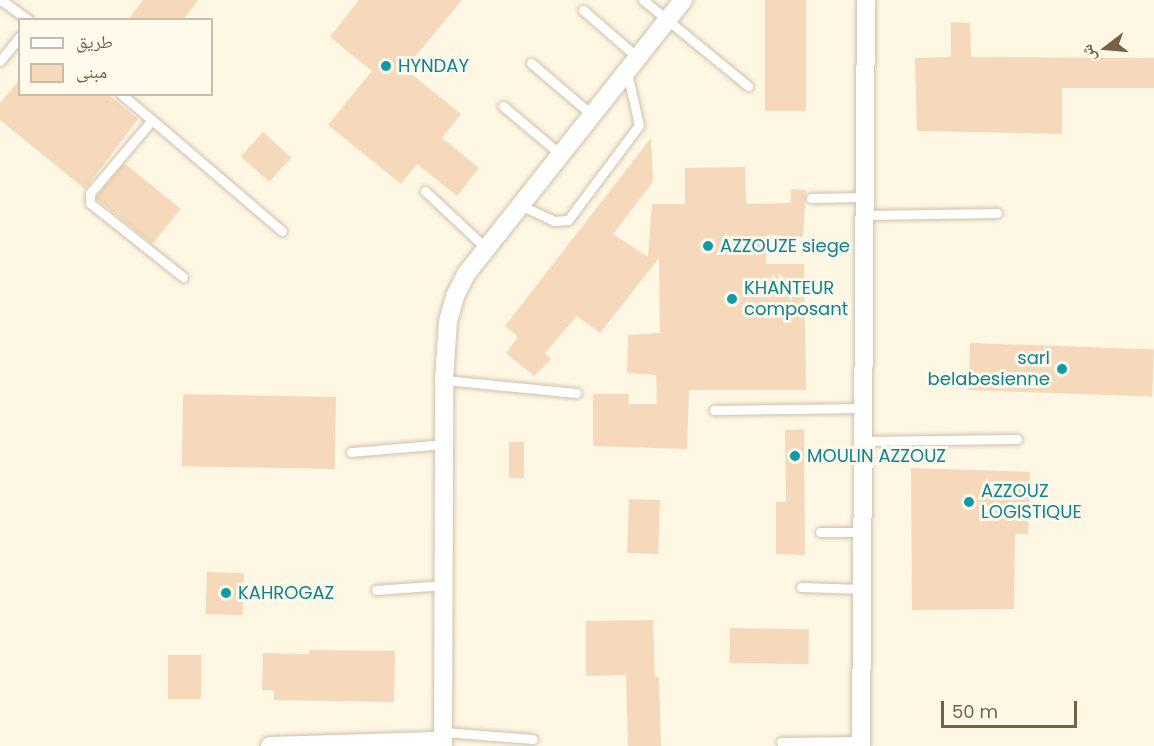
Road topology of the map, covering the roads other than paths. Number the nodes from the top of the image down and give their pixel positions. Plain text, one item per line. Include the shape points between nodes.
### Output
1 (1, 0) edge
2 (643, 0) edge
3 (683, 0) edge
4 (866, 0) edge
5 (583, 10) dead end
6 (26, 18) edge
7 (667, 21) junction
8 (18, 38) edge
9 (0, 61) edge
10 (531, 63) dead end
11 (632, 63) junction
12 (748, 86) dead end
13 (122, 96) edge
14 (502, 106) dead end
15 (591, 114) junction
16 (152, 120) junction
17 (560, 154) junction
18 (424, 191) dead end
19 (811, 198) dead end
20 (520, 206) junction
21 (865, 206) junction
22 (997, 213) dead end
23 (282, 231) dead end
24 (486, 248) junction
25 (183, 277) dead end
26 (444, 380) junction
27 (576, 393) dead end
28 (864, 408) junction
29 (714, 410) dead end
30 (1017, 439) dead end
31 (863, 441) junction
32 (444, 444) junction
33 (351, 452) dead end
34 (820, 532) dead end
35 (862, 532) junction
36 (444, 585) junction
37 (801, 587) dead end
38 (862, 589) junction
39 (376, 590) dead end
40 (533, 739) dead end
41 (443, 740) edge
42 (781, 742) dead end
43 (861, 744) edge
44 (270, 746) edge

1 - 6 lane
2 - 7 lane
3 - 7 street
4 - 21 street
5 - 11 lane
7 - 11 street
7 - 12 lane
8 - 9 lane
10 - 15 lane
11 - 15 street
11 - 20 lane via 639,125 568,220 554,221
13 - 16 lane
14 - 17 lane
15 - 17 street
16 - 23 lane
16 - 25 lane via 90,193 89,200
17 - 20 street
18 - 24 lane
19 - 21 lane
20 - 24 street
21 - 22 lane
21 - 28 street
24 - 26 street via 455,296 448,321
26 - 27 lane
26 - 32 street
28 - 29 lane
28 - 31 street
30 - 31 lane
31 - 35 street
32 - 33 lane
32 - 36 street
34 - 35 lane
35 - 38 street
36 - 39 lane
36 - 41 street
37 - 38 lane
38 - 43 street
40 - 41 lane
41 - 44 street
42 - 43 lane

